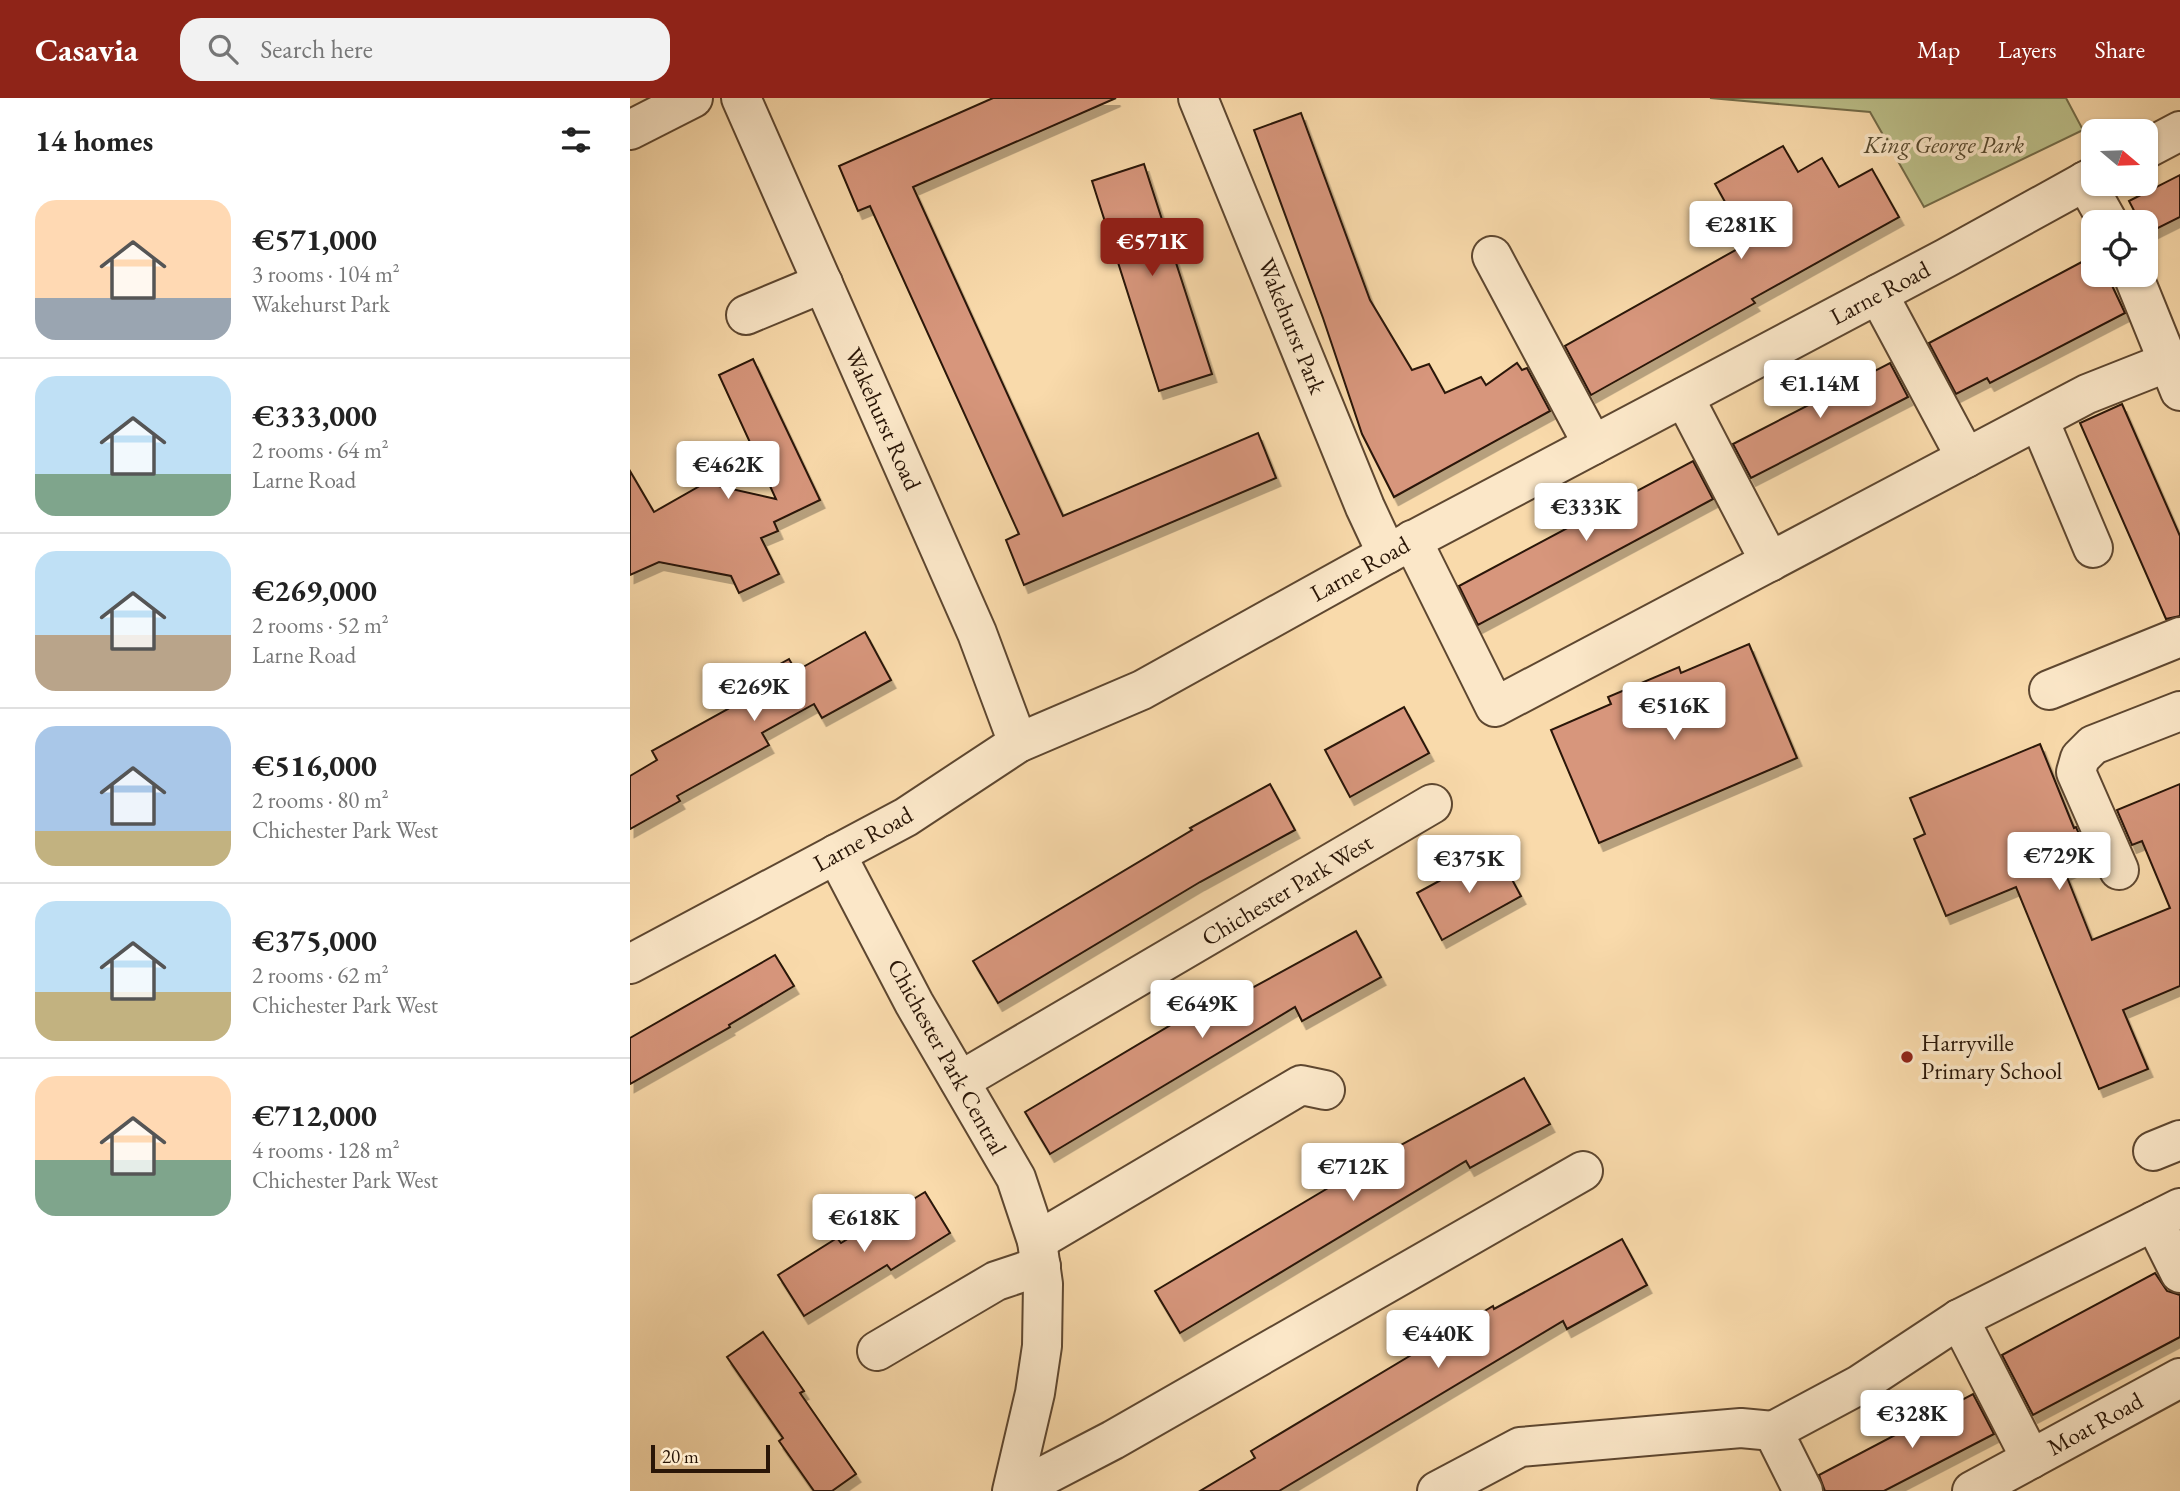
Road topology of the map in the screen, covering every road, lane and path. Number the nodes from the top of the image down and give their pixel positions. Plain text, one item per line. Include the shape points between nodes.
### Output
1 (693, 98) edge
2 (741, 98) edge
3 (1209, 102) edge
4 (630, 130) edge
5 (2180, 131) edge
6 (2158, 143) edge
7 (2081, 183) edge
8 (1492, 256) dead end
9 (823, 283) junction
10 (2138, 287) edge
11 (1878, 294) junction
12 (746, 315) dead end
13 (2174, 377) edge
14 (1684, 397) junction
15 (2039, 420) junction
16 (1593, 445) junction
17 (1966, 458) junction
18 (1400, 547) junction
19 (2093, 548) dead end
20 (1770, 562) junction
21 (2180, 637) edge
22 (2049, 691) dead end
23 (2180, 711) edge
24 (1018, 743) junction
25 (1432, 804) dead end
26 (836, 854) junction
27 (2119, 870) dead end
28 (630, 964) edge
29 (960, 1082) junction
30 (1325, 1090) dead end
31 (1583, 1171) dead end
32 (2167, 1214) edge
33 (1039, 1253) junction
34 (2180, 1273) edge
35 (1959, 1319) junction
36 (877, 1351) dead end
37 (2180, 1378) edge
38 (1773, 1431) junction
39 (2031, 1460) junction
40 (1013, 1491) edge
41 (1437, 1491) edge
42 (1803, 1491) edge
43 (1972, 1491) edge

1 - 4 street
2 - 9 street, Wakehurst Road
3 - 18 street, Wakehurst Park via 1364,508
5 - 6 street
7 - 11 street, Larne Road
8 - 16 street
9 - 12 street
9 - 24 street, Wakehurst Road via 977,633
10 - 13 street
11 - 14 street, Larne Road
11 - 17 street
13 - 15 street via 2087,394
14 - 16 street, Larne Road
14 - 20 street
15 - 17 street
15 - 19 street
16 - 18 street, Larne Road
17 - 20 street
18 - 20 street, Wakehurst Park via 1495,707
18 - 24 street, Larne Road via 1142,690
21 - 22 street
23 - 27 street via 2092,745 2080,758 2076,772
24 - 26 street, Larne Road via 906,817
25 - 29 street, Chichester Park West
26 - 28 street, Larne Road
26 - 29 street, Chichester Park Central
29 - 33 street, Chichester Park Central via 1016,1178
30 - 33 street via 1301,1085
31 - 40 street, Chichester Park Central via 1113,1440
32 - 34 street
32 - 35 street
33 - 36 street
33 - 40 street, Chichester Park Central via 1042,1346
35 - 38 street via 1859,1385
35 - 39 street
37 - 39 street, Moat Road
38 - 41 street via 1741,1428 1520,1447
38 - 42 street
39 - 43 street, Moat Road

